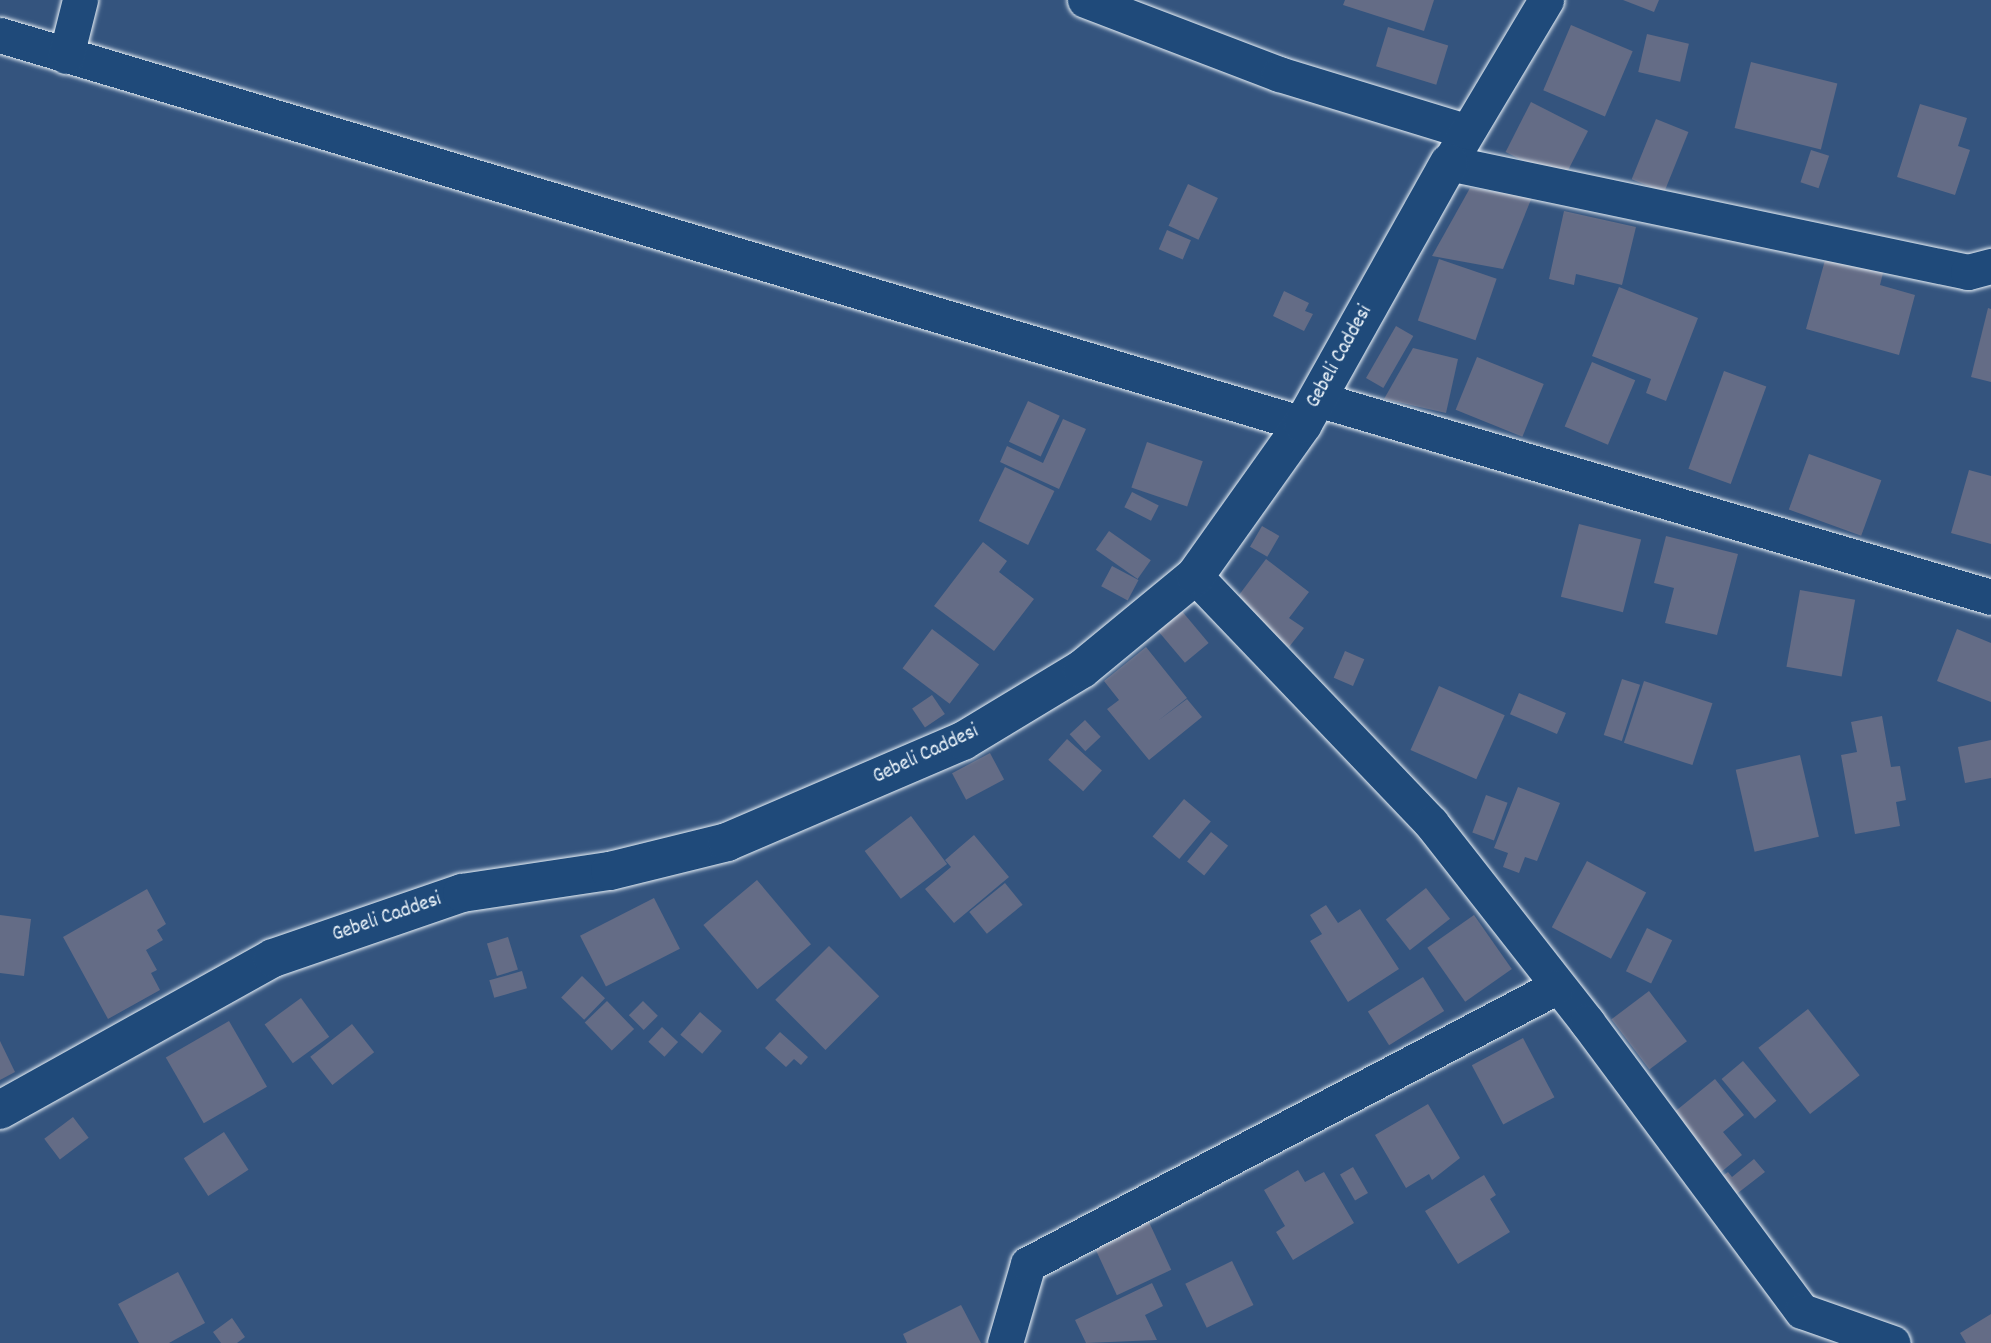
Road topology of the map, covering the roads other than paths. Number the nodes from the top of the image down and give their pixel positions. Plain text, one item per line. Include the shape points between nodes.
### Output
1 (80, 0) edge
2 (1085, 0) edge
3 (1546, 0) edge
4 (0, 35) edge
5 (66, 56) junction
6 (1457, 147) junction
7 (1991, 266) edge
8 (1310, 411) junction
9 (1195, 576) junction
10 (1991, 597) edge
11 (1556, 987) junction
12 (0, 1110) edge
13 (1005, 1343) edge
14 (1893, 1343) edge

1 - 5 street
2 - 6 street
3 - 6 street, Gebeli Caddesi
4 - 5 street
5 - 8 street
6 - 7 street via 1968,272
6 - 8 main road, Gebeli Caddesi
8 - 9 main road, Gebeli Caddesi
8 - 10 street
9 - 11 street via 1431,823
9 - 12 main road, Gebeli Caddesi via 1082,669 963,741 727,842 610,871 463,892 273,958
11 - 13 street via 1028,1264
11 - 14 street via 1802,1311

